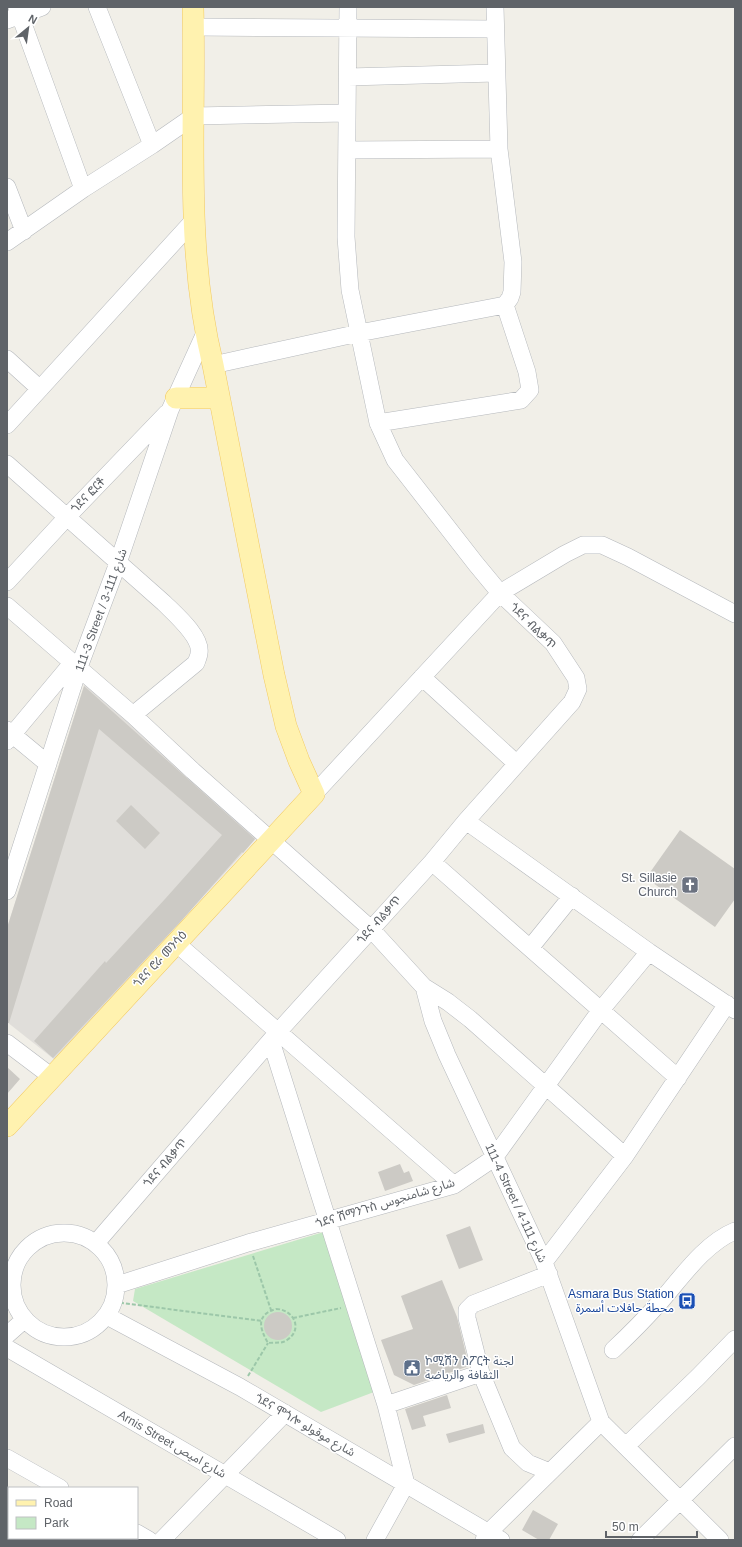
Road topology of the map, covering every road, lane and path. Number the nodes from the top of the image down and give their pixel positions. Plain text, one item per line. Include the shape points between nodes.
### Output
1 (42, 7) edge
2 (97, 7) edge
3 (348, 7) edge
4 (495, 7) edge
5 (15, 14) edge
6 (194, 17) edge
7 (348, 28) junction
8 (495, 29) junction
9 (496, 73) junction
10 (348, 77) junction
11 (347, 113) junction
12 (194, 116) junction
13 (152, 145) junction
14 (499, 149) junction
15 (348, 150) junction
16 (7, 188) edge
17 (83, 189) junction
18 (194, 220) junction
19 (24, 231) junction
20 (7, 242) edge
21 (505, 305) junction
22 (205, 333) junction
23 (359, 334) junction
24 (7, 359) edge
25 (213, 365) junction
26 (40, 389) junction
27 (219, 398) junction
28 (173, 404) junction
29 (378, 422) junction
30 (7, 426) edge
31 (7, 464) edge
32 (67, 516) junction
33 (118, 563) junction
34 (7, 582) edge
35 (500, 593) junction
36 (7, 606) edge
37 (735, 614) edge
38 (76, 665) junction
39 (422, 677) junction
40 (133, 715) junction
41 (9, 735) edge
42 (48, 764) junction
43 (516, 764) junction
44 (314, 794) junction
45 (466, 821) junction
46 (270, 840) junction
47 (432, 862) junction
48 (10, 870) edge
49 (7, 892) edge
50 (572, 896) junction
51 (371, 929) junction
52 (176, 943) junction
53 (530, 948) junction
54 (649, 952) junction
55 (424, 987) junction
56 (731, 1007) edge
57 (600, 1011) junction
58 (274, 1037) junction
59 (7, 1043) edge
60 (52, 1077) junction
61 (678, 1078) junction
62 (546, 1087) junction
63 (7, 1126) edge
64 (625, 1156) junction
65 (494, 1158) junction
66 (454, 1185) junction
67 (328, 1220) junction
68 (735, 1231) edge
69 (96, 1243) junction
70 (248, 1243) junction
71 (11, 1259) edge
72 (547, 1268) junction
73 (116, 1285) junction
74 (354, 1305) junction
75 (110, 1309) junction
76 (271, 1310) junction
77 (293, 1318) junction
78 (24, 1320) junction
79 (262, 1321) junction
80 (7, 1335) edge
81 (735, 1339) edge
82 (268, 1343) junction
83 (7, 1348) edge
84 (613, 1350) dead end
85 (481, 1373) junction
86 (240, 1387) junction
87 (386, 1406) junction
88 (285, 1413) junction
89 (601, 1422) junction
90 (626, 1446) junction
91 (735, 1446) edge
92 (7, 1458) edge
93 (550, 1472) junction
94 (224, 1475) junction
95 (406, 1484) junction
96 (58, 1487) edge
97 (680, 1500) junction
98 (138, 1534) edge
99 (491, 1538) edge
100 (149, 1540) edge
101 (162, 1540) edge
102 (337, 1540) edge
103 (375, 1540) edge
104 (640, 1540) edge
105 (720, 1540) edge

1 - 5 street
2 - 13 street
3 - 7 street, ጎደና ብልቃጥ
4 - 8 street
5 - 17 street
6 - 7 street
6 - 12 main road
7 - 8 street
7 - 10 street, ጎደና ብልቃጥ
8 - 9 street
9 - 10 street
9 - 14 street
10 - 11 street, ጎደና ብልቃጥ
11 - 12 street
11 - 15 street, ጎደና ብልቃጥ
12 - 13 street
12 - 18 main road
13 - 17 street
14 - 15 street
14 - 21 street via 513,262 512,292
15 - 23 street, ጎደና ብልቃጥ via 346,237 350,290
16 - 19 street
17 - 19 street
18 - 22 main road
18 - 26 street
19 - 20 street
21 - 23 street
21 - 29 street via 530,390 521,400
22 - 25 main road
22 - 28 street, 111-3 Street / شارع 111-3
23 - 25 street
23 - 29 street, ጎደና ብልቃጥ
24 - 26 street
25 - 27 main road
26 - 30 street
27 - 28 main road
27 - 44 main road via 274,675 299,761
28 - 32 street, ጎደና ፎርቶ
28 - 33 street, 111-3 Street / شارع 111-3
29 - 35 street, ጎደና ብልቃጥ via 395,460
31 - 32 street
32 - 33 street
32 - 34 street, ጎደና ፎርቶ
33 - 38 street, 111-3 Street / شارع 111-3
33 - 40 street via 188,628 200,652 196,662
35 - 37 street via 565,554 583,546 602,544
35 - 39 street
35 - 43 street, ጎደና ብልቃጥ via 553,643 576,678 578,689 572,702
36 - 38 street
38 - 40 street
38 - 41 street
38 - 42 street, 111-3 Street / شارع 111-3
39 - 43 street
39 - 44 street
40 - 46 street
41 - 42 street
42 - 48 street, 111-3 Street / شارع 111-3
43 - 45 street, ጎደና ብልቃጥ
44 - 46 main road, ጎደና ሮራ መንሳዕ
45 - 47 street, ጎደና ብልቃጥ
45 - 50 street
46 - 51 street
46 - 52 main road, ጎደና ሮራ መንሳዕ
47 - 51 street, ጎደና ብልቃጥ
47 - 53 street
48 - 49 street, 111-3 Street / شارع 111-3
50 - 53 street
50 - 54 street
51 - 55 street
51 - 58 street, ጎደና ብልቃጥ
52 - 58 street
52 - 60 main road, ጎደና ሮራ መንሳዕ
53 - 57 street
54 - 56 street
54 - 57 street, ጎደና ሽማንጉስ شارع شامنجوس
55 - 62 street via 470,1019
55 - 65 street, 111-4 Street / شارع 111-4 via 433,1021
56 - 61 street
57 - 61 street
57 - 62 street, ጎደና ሽማንጉስ شارع شامنجوس
58 - 66 street
58 - 67 street
58 - 69 street, ጎደና ብልቃጥ
59 - 60 street
60 - 63 main road, ጎደና ሮራ መንሳዕ
61 - 64 street
62 - 64 street
62 - 65 street, ጎደና ሽማንጉስ شارع شامنجوس
64 - 72 street
65 - 66 street, ጎደና ሽማንጉስ شارع شامنجوس
65 - 72 street, 111-4 Street / شارع 111-4
66 - 67 street, ጎደና ሽማንጉስ شارع شامنجوس
67 - 70 street, ጎደና ሽማንጉስ شارع شامنجوس
67 - 74 street
68 - 84 street via 707,1250
69 - 71 street via 67,1232 51,1234 37,1239
69 - 73 street via 107,1255 114,1269
70 - 73 street, ጎደና ሽማንጉስ شارع شامنجوس
70 - 76 path
71 - 78 street via 11,1292 15,1306
72 - 85 street via 473,1304 467,1310
72 - 89 street, 111-4 Street / شارع 111-4
73 - 75 street
74 - 77 path
74 - 87 street
75 - 78 street via 100,1324 87,1333 69,1337 52,1337
75 - 79 path
75 - 86 street, ጎደና ሞጎሎ شارع موقولو
76 - 77 path via 281,1309
76 - 79 path
77 - 82 path via 295,1328 291,1337 283,1342
78 - 80 street
79 - 82 path via 261,1330
81 - 90 street
82 - 86 path
83 - 94 street, Arnis Street شارع اميص
85 - 87 street
85 - 93 street via 512,1448 528,1463
86 - 88 street, ጎደና ሞጎሎ شارع موقولو
87 - 95 street
88 - 94 street
88 - 95 street, ጎደና ሞጎሎ شارع موقولو
89 - 90 street
89 - 93 street
90 - 97 street
91 - 97 street
92 - 96 street
93 - 99 street
94 - 101 street
94 - 102 street, Arnis Street شارع اميص
95 - 99 street, ጎደና ሞጎሎ شارع موقولو
95 - 103 street
97 - 104 street
97 - 105 street
98 - 100 street

